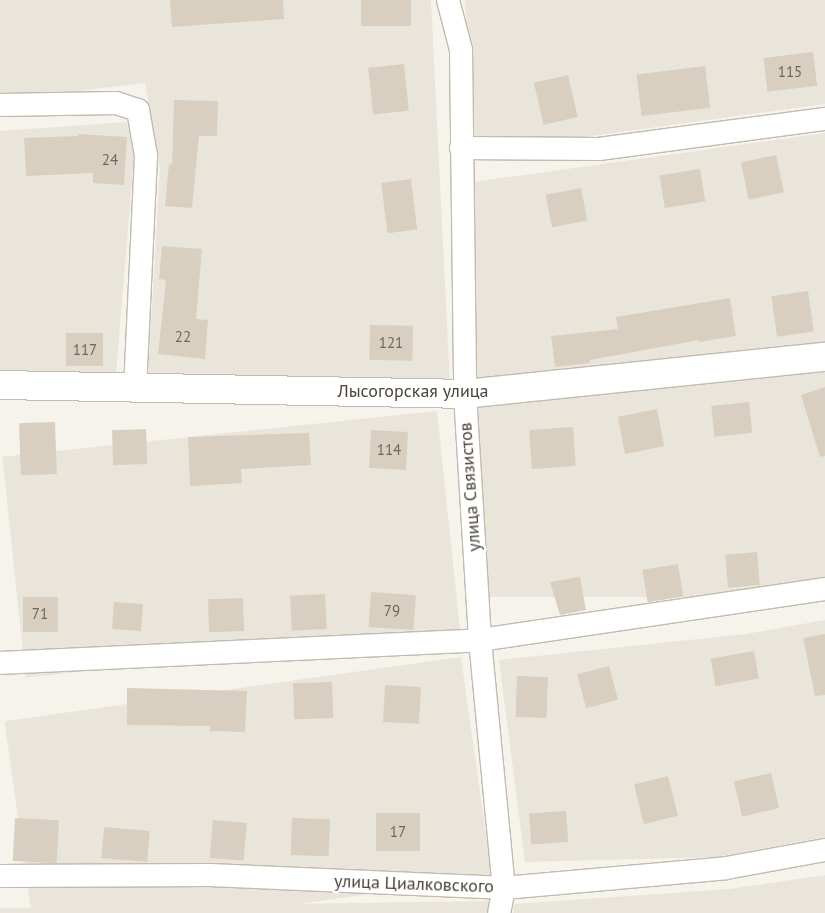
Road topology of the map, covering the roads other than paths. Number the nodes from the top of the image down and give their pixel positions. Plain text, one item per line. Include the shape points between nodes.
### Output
1 (448, 0) edge
2 (0, 105) edge
3 (825, 119) edge
4 (461, 148) junction
5 (825, 356) edge
6 (0, 385) edge
7 (136, 389) junction
8 (465, 394) junction
9 (825, 588) edge
10 (480, 640) junction
11 (0, 663) edge
12 (825, 850) edge
13 (0, 876) edge
14 (504, 888) junction
15 (500, 913) edge

1 - 4 street, улица Связистов via 461,50
2 - 7 street via 116,103 138,110 146,156
3 - 4 street via 599,149
4 - 8 street, улица Связистов
5 - 8 street, Лысогорская улица
6 - 7 street, Лысогорская улица
7 - 8 street, Лысогорская улица
8 - 10 street, улица Связистов
9 - 10 street
10 - 11 street
10 - 14 street, улица Связистов
12 - 14 street, улица Циалковского via 726,868
13 - 14 street, улица Циалковского via 210,875
14 - 15 street, улица Связистов

